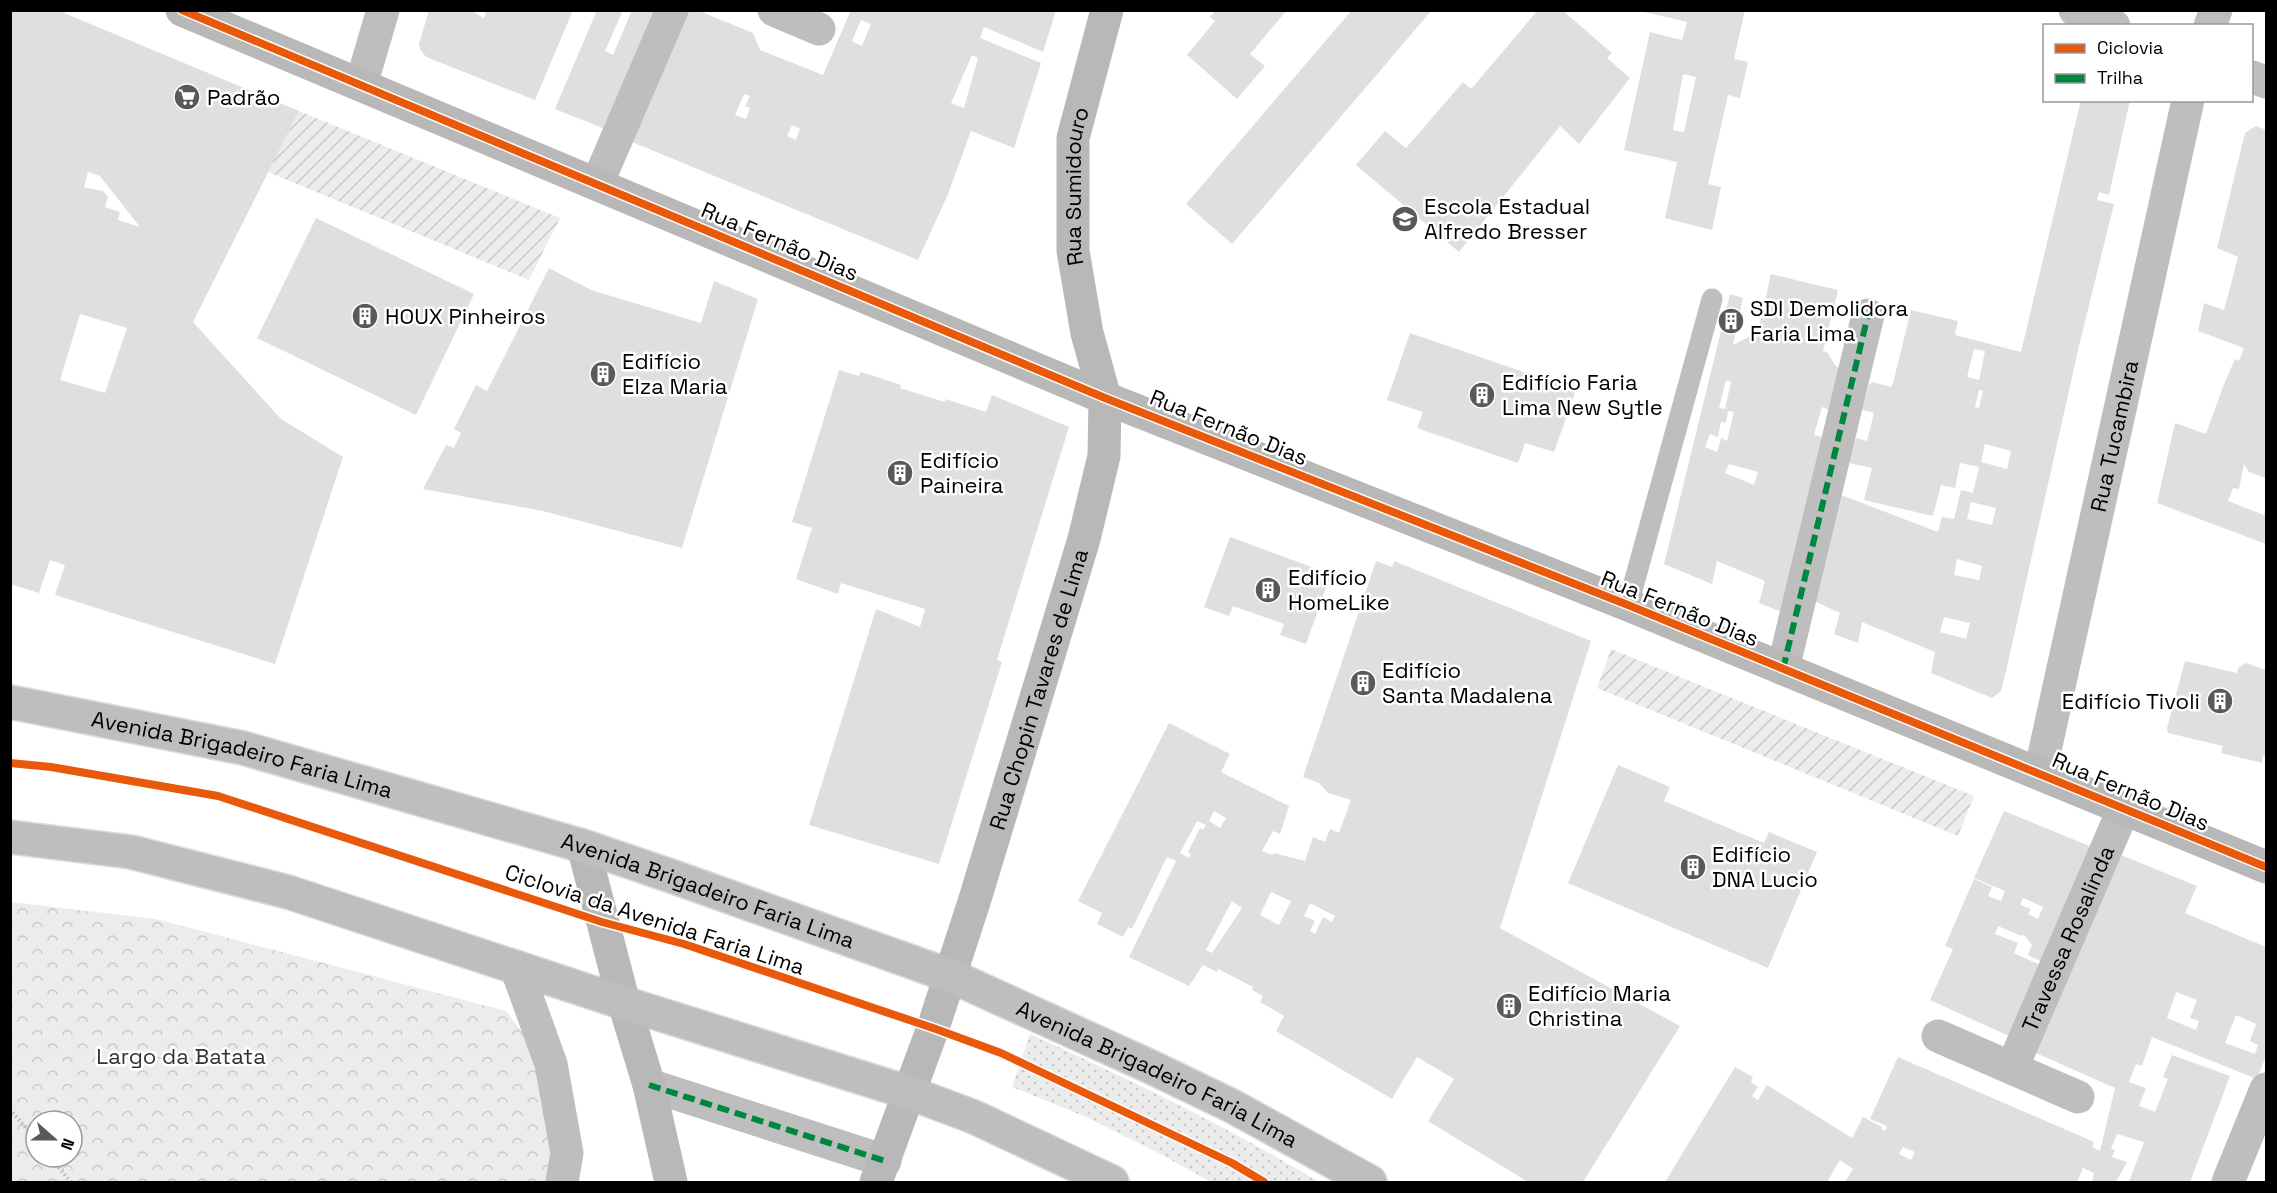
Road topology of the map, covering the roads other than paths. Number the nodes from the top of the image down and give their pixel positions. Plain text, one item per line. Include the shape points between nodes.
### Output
1 (182, 10) edge
2 (383, 10) edge
3 (672, 10) edge
4 (774, 10) edge
5 (1107, 10) edge
6 (2075, 10) edge
7 (2109, 24) edge
8 (819, 29) dead end
9 (362, 85) junction
10 (2187, 102) edge
11 (597, 184) junction
12 (1712, 299) dead end
13 (1868, 315) dead end
14 (1105, 398) junction
15 (1628, 605) junction
16 (1784, 669) junction
17 (10, 702) edge
18 (2040, 773) junction
19 (2124, 808) junction
20 (10, 837) edge
21 (583, 846) junction
22 (2266, 867) edge
23 (516, 967) junction
24 (951, 976) junction
25 (624, 1003) junction
26 (1938, 1036) dead end
27 (2012, 1068) junction
28 (649, 1085) junction
29 (2266, 1089) edge
30 (910, 1093) junction
31 (2078, 1097) dead end
32 (881, 1172) edge
33 (562, 1182) edge
34 (671, 1182) edge
35 (1112, 1182) edge
36 (1370, 1182) edge
37 (2228, 1182) edge

1 - 9 street, Rua Fernão Dias
2 - 9 main road
3 - 11 main road
4 - 8 main road
5 - 14 street, Rua Sumidouro via 1073,138 1073,251 1087,333
6 - 7 main road
9 - 11 street, Rua Fernão Dias
10 - 18 main road, Rua Tucambira
11 - 14 street, Rua Fernão Dias
12 - 15 lane
13 - 16 main road, Rua Fernão Dias
14 - 15 street, Rua Fernão Dias
14 - 24 street, Rua Chopin Tavares de Lima via 1104,456 1084,538
15 - 16 street, Rua Fernão Dias
16 - 18 street, Rua Fernão Dias
17 - 21 main road, Avenida Brigadeiro Faria Lima via 243,748
18 - 19 street, Rua Fernão Dias
19 - 22 street, Rua Fernão Dias
19 - 27 main road, Travessa Rosalinda
20 - 23 main road via 131,852 288,892
21 - 24 main road, Avenida Brigadeiro Faria Lima
21 - 25 street
23 - 25 main road
23 - 33 main road via 551,1064 567,1153
24 - 30 street, Rua Chopin Tavares de Lima
24 - 36 main road, Avenida Brigadeiro Faria Lima via 1151,1066
25 - 28 street
25 - 30 main road
26 - 27 main road
27 - 31 main road
28 - 32 main road
28 - 34 street
29 - 37 main road
30 - 32 street, Rua Chopin Tavares de Lima
30 - 35 main road via 974,1117

